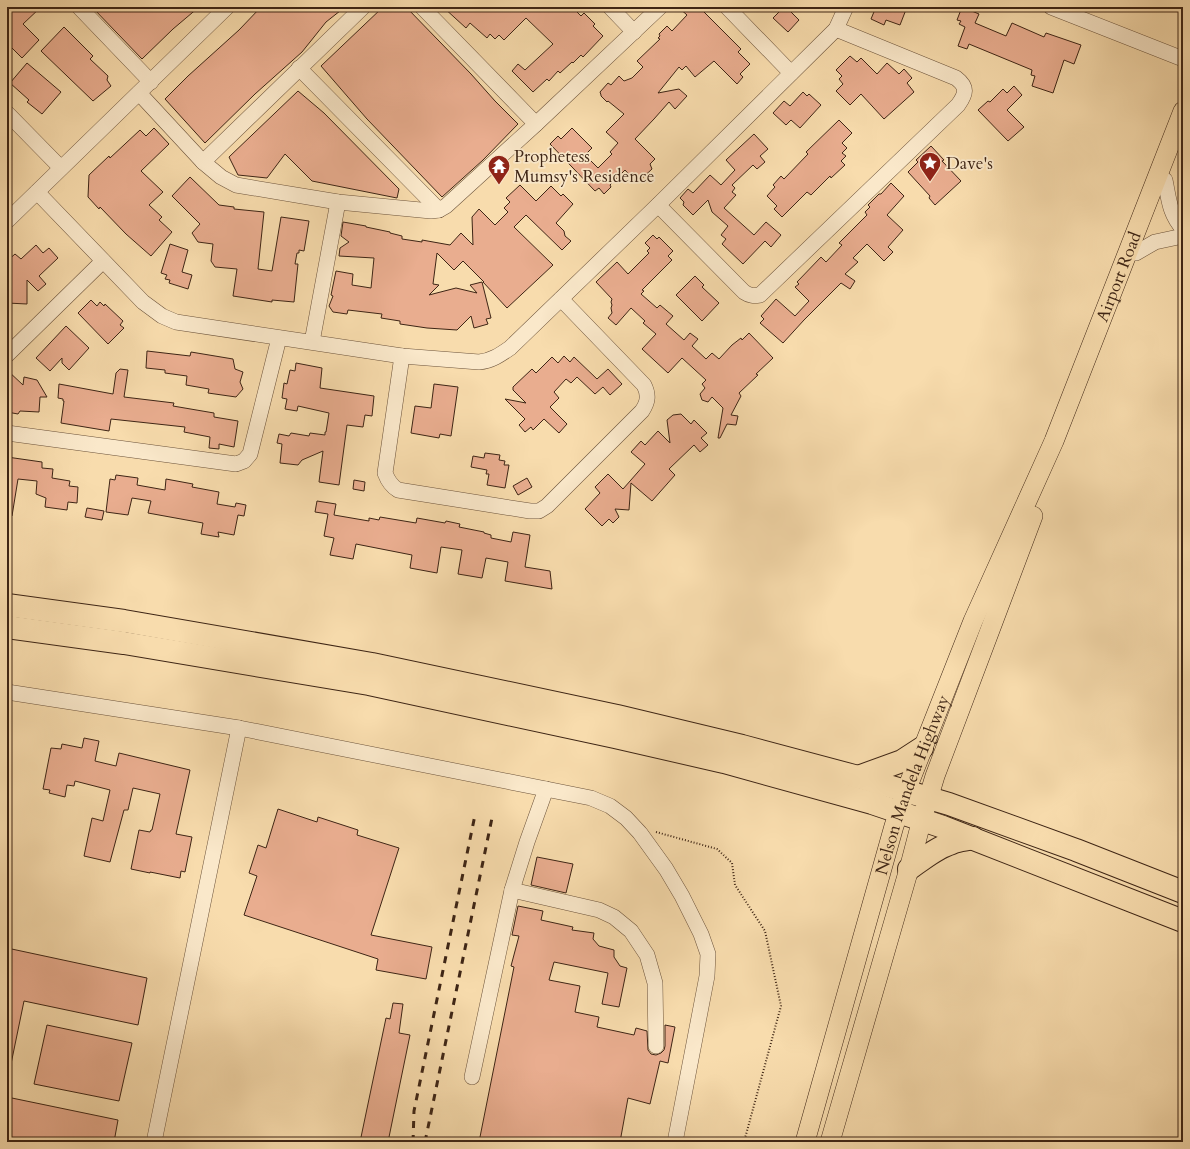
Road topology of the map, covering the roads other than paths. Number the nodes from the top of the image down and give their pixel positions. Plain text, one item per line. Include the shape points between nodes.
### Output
1 (79, 7) edge
2 (227, 7) edge
3 (363, 7) edge
4 (422, 7) edge
5 (610, 7) edge
6 (660, 7) edge
7 (727, 7) edge
8 (846, 7) edge
9 (1051, 7) edge
10 (836, 29) junction
11 (634, 32) junction
12 (1183, 59) edge
13 (299, 68) junction
14 (791, 73) junction
15 (150, 82) junction
16 (139, 93) junction
17 (1183, 111) edge
18 (7, 114) edge
19 (536, 124) junction
20 (1183, 133) edge
21 (203, 162) junction
22 (61, 168) junction
23 (1165, 180) junction
24 (37, 192) junction
25 (338, 202) junction
26 (658, 205) junction
27 (439, 210) junction
28 (7, 221) edge
29 (1183, 229) edge
30 (1183, 236) edge
31 (1136, 253) junction
32 (103, 261) junction
33 (561, 299) junction
34 (279, 338) junction
35 (312, 342) junction
36 (7, 355) edge
37 (402, 356) junction
38 (7, 433) edge
39 (1057, 442) junction
40 (7, 605) edge
41 (7, 627) edge
42 (7, 692) edge
43 (240, 728) junction
44 (922, 748) junction
45 (858, 777) junction
46 (546, 789) junction
47 (906, 791) junction
48 (928, 798) junction
49 (898, 812) junction
50 (922, 819) junction
51 (973, 838) junction
52 (909, 869) junction
53 (512, 890) junction
54 (1183, 892) edge
55 (1183, 920) edge
56 (656, 1046) dead end
57 (472, 1077) dead end
58 (154, 1142) edge
59 (675, 1142) edge
60 (805, 1142) edge
61 (830, 1142) edge

1 - 15 street
2 - 15 street
3 - 13 street
4 - 19 street
5 - 11 street
6 - 11 street
7 - 14 street
8 - 10 street
9 - 12 street
10 - 14 street
10 - 26 street via 956,78 964,87 962,100 760,295 749,295 744,292
11 - 19 street
13 - 21 street
13 - 27 street
14 - 26 street
15 - 16 street
16 - 21 street
16 - 22 street
17 - 39 main road, Airport Road
18 - 22 street
19 - 27 street
20 - 23 main road
21 - 25 street via 221,177 236,185
22 - 24 street
23 - 29 street via 1171,209 1176,222
23 - 31 main road
24 - 28 street
24 - 32 street
25 - 27 street
25 - 35 street
26 - 33 street
30 - 31 street via 1155,242
31 - 39 main road
32 - 34 street via 143,302 162,316 176,322
32 - 36 street
33 - 37 street via 500,356 479,362
33 - 37 street via 644,385 648,398 642,411 540,511 530,512 406,492 392,487 386,473
34 - 35 street
34 - 38 street via 250,454 244,461 236,464
35 - 37 street
39 - 44 main road, Nelson Mandela Highway via 973,622
39 - 48 main road, Nelson Mandela Highway
40 - 45 highway via 124,621 372,664 617,716
41 - 49 highway via 124,642 369,684 724,762
42 - 43 street
43 - 46 street
43 - 58 street
44 - 45 highway via 902,760
44 - 47 main road, Nelson Mandela Highway
45 - 47 highway
46 - 53 street
46 - 59 street via 591,798 610,806 626,818 666,869 701,934 708,954 707,976
47 - 48 highway
47 - 49 main road, Nelson Mandela Highway
48 - 50 main road, Nelson Mandela Highway
48 - 54 highway via 1076,850
49 - 50 highway
49 - 60 main road, Nelson Mandela Highway
50 - 51 highway
50 - 52 main road, Nelson Mandela Highway
51 - 52 highway via 944,846
51 - 55 highway
52 - 61 main road, Nelson Mandela Highway
53 - 56 street via 600,910 614,917 631,931 647,955 655,983
53 - 57 street

